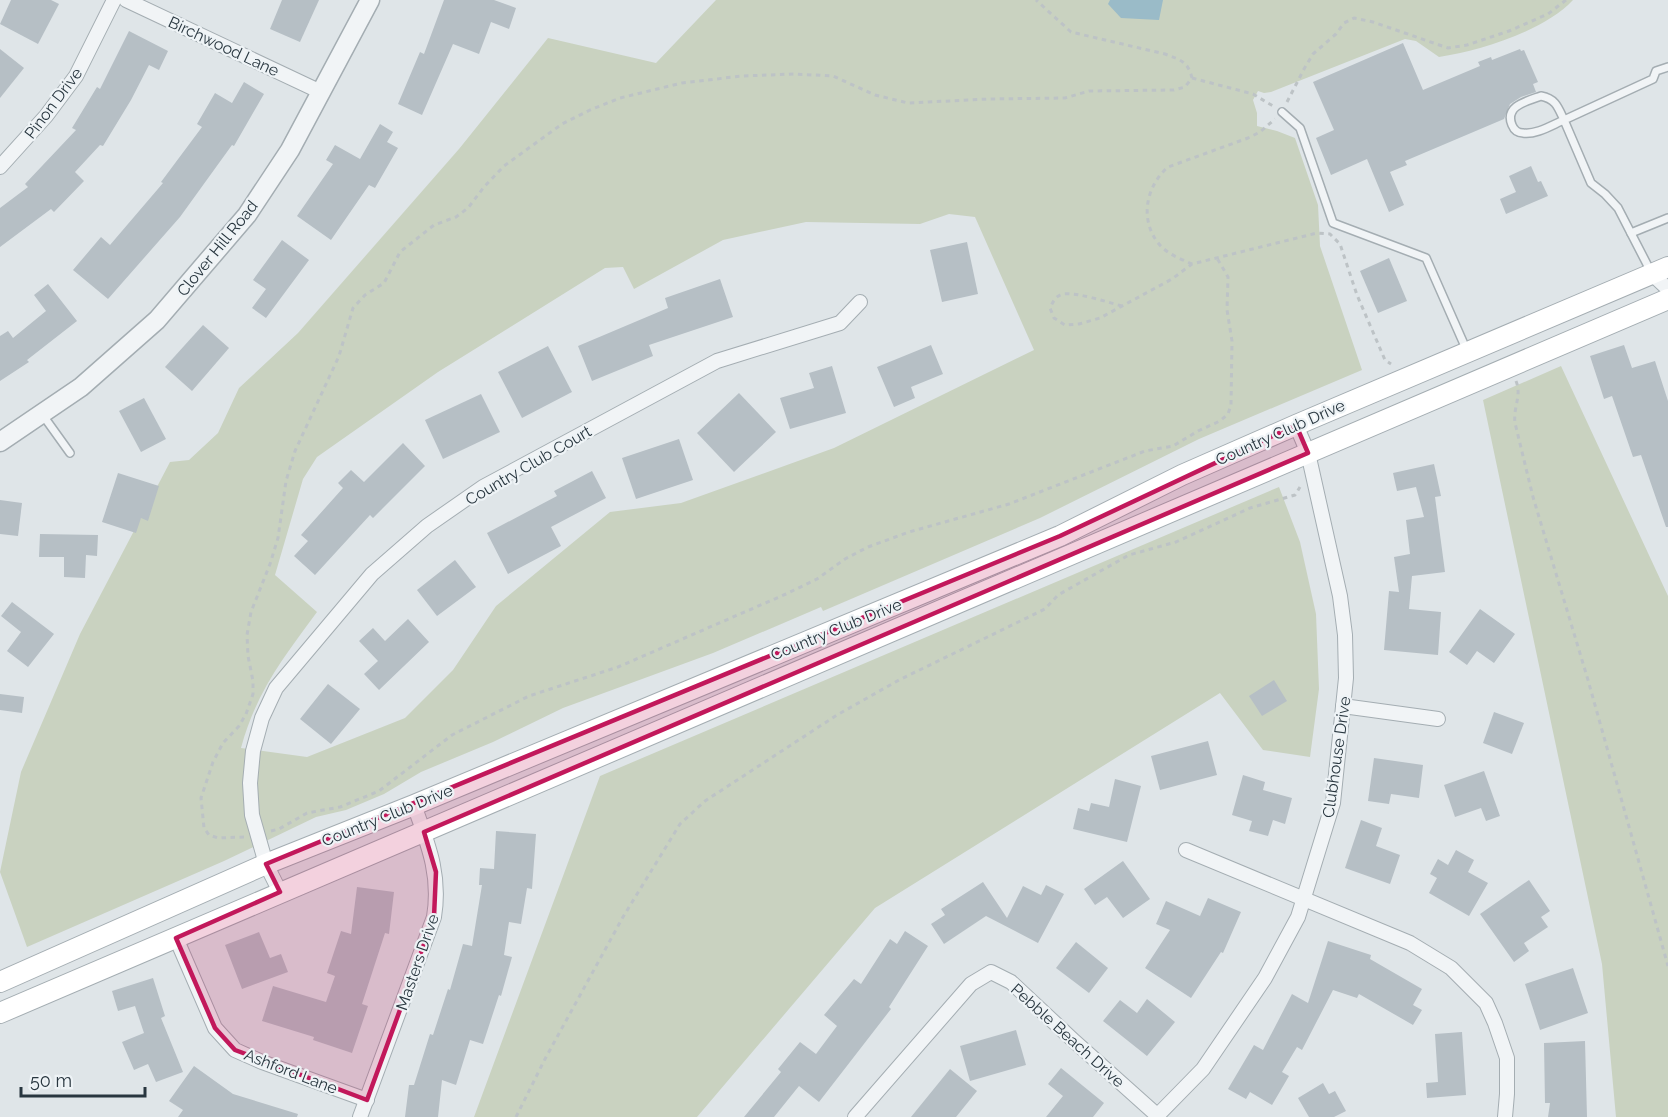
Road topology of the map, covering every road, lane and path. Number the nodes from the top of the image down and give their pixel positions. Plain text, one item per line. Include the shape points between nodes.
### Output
1 (114, 0) edge
2 (126, 0) edge
3 (370, 0) edge
4 (1036, 0) edge
5 (1566, 0) edge
6 (1668, 67) edge
7 (1192, 78) junction
8 (321, 92) junction
9 (1282, 112) junction
10 (1564, 120) junction
11 (0, 167) edge
12 (1668, 218) edge
13 (1631, 234) junction
14 (1217, 258) junction
15 (1192, 264) junction
16 (1660, 271) edge
17 (1668, 289) edge
18 (1668, 299) edge
19 (860, 302) dead end
20 (1122, 306) junction
21 (1467, 351) junction
22 (1399, 364) dead end
23 (1514, 375) junction
24 (1508, 388) dead end
25 (42, 414) junction
26 (1296, 424) junction
27 (0, 442) edge
28 (70, 453) dead end
29 (1310, 460) junction
30 (1343, 706) junction
31 (1438, 720) dead end
32 (414, 805) junction
33 (424, 832) junction
34 (257, 835) junction
35 (1186, 850) dead end
36 (266, 864) junction
37 (280, 892) junction
38 (1304, 897) junction
39 (176, 938) junction
40 (1668, 966) edge
41 (0, 982) edge
42 (0, 1013) edge
43 (367, 1100) junction
44 (360, 1117) edge
45 (516, 1117) edge
46 (855, 1117) edge
47 (1158, 1117) edge
48 (1504, 1117) edge

1 - 11 street, Pinon Drive via 76,76
2 - 8 street, Birchwood Lane
3 - 8 street, Clover Hill Road
4 - 7 path via 1071,32 1180,59 1189,67
5 - 9 path via 1548,14 1509,31 1448,48 1354,18 1344,22 1313,54
6 - 10 lane via 1656,71 1653,79
7 - 9 path via 1253,94
7 - 34 path via 1185,87 1174,90 1089,91 1065,98 908,104 875,95 833,76 742,76 682,83 620,98 590,110 562,124 504,166 468,208 434,225 400,252 384,283 353,308 339,356 295,451 286,480 278,538 247,635 253,694 239,726 223,743 213,762 201,798 204,828 209,835 232,839
8 - 25 street, Clover Hill Road via 290,150 247,215 157,320 81,387
9 - 15 path via 1254,135 1168,167 1151,187 1147,215 1152,233 1160,246
9 - 21 lane via 1300,128 1333,223 1426,258
10 - 10 lane via 1521,133 1514,130 1510,120 1516,105 1541,96 1557,104
10 - 13 lane via 1591,183 1618,208
12 - 13 lane
13 - 16 lane
14 - 15 path
14 - 22 path via 1317,233 1330,234 1340,244 1385,360
14 - 34 path via 1228,277 1227,310 1232,341 1231,405 1220,421 1173,446 1145,451 1009,504 909,532 868,548 786,594 618,666 529,696 437,744 379,791 340,807 307,813 279,829
15 - 20 path
16 - 17 street
16 - 21 main road, Country Club Drive
18 - 23 main road, Country Club Drive
19 - 34 street, Country Club Court via 840,322 717,361 483,487 428,526 372,574 276,688 262,718 250,783
20 - 20 path via 1100,318 1065,325 1054,318 1050,308 1062,294
21 - 26 main road, Country Club Drive
23 - 24 path
23 - 29 main road, Country Club Drive
23 - 40 path via 1520,390 1515,423 1533,497
25 - 27 street, Clover Hill Road
25 - 28 lane
26 - 29 street, Clubhouse Drive
26 - 32 main road, Country Club Drive via 1060,536
29 - 30 street, Clubhouse Drive via 1340,596 1345,635
29 - 33 main road, Country Club Drive
29 - 45 path via 1295,495 1250,508 1176,542 1129,555 1058,595 1045,609 898,680 837,715 705,801 680,824 664,849
30 - 31 street
30 - 38 street, Clubhouse Drive via 1333,802
32 - 33 street, Masters Drive
32 - 36 main road, Country Club Drive
33 - 37 main road, Country Club Drive
33 - 43 street, Masters Drive via 436,872 434,917
34 - 36 street, Country Club Court
35 - 38 street
36 - 37 street, Country Club Court
36 - 41 main road, Country Club Drive
37 - 39 main road, Country Club Drive
38 - 47 street, Clubhouse Drive via 1298,918 1265,978 1203,1069
38 - 48 street via 1410,943 1451,968 1486,1003 1507,1058
39 - 42 main road, Country Club Drive
39 - 43 street, Ashford Lane via 215,1028 235,1050
43 - 44 street, Masters Drive
46 - 47 street, Pebble Beach Drive via 971,984 991,972 1011,982

